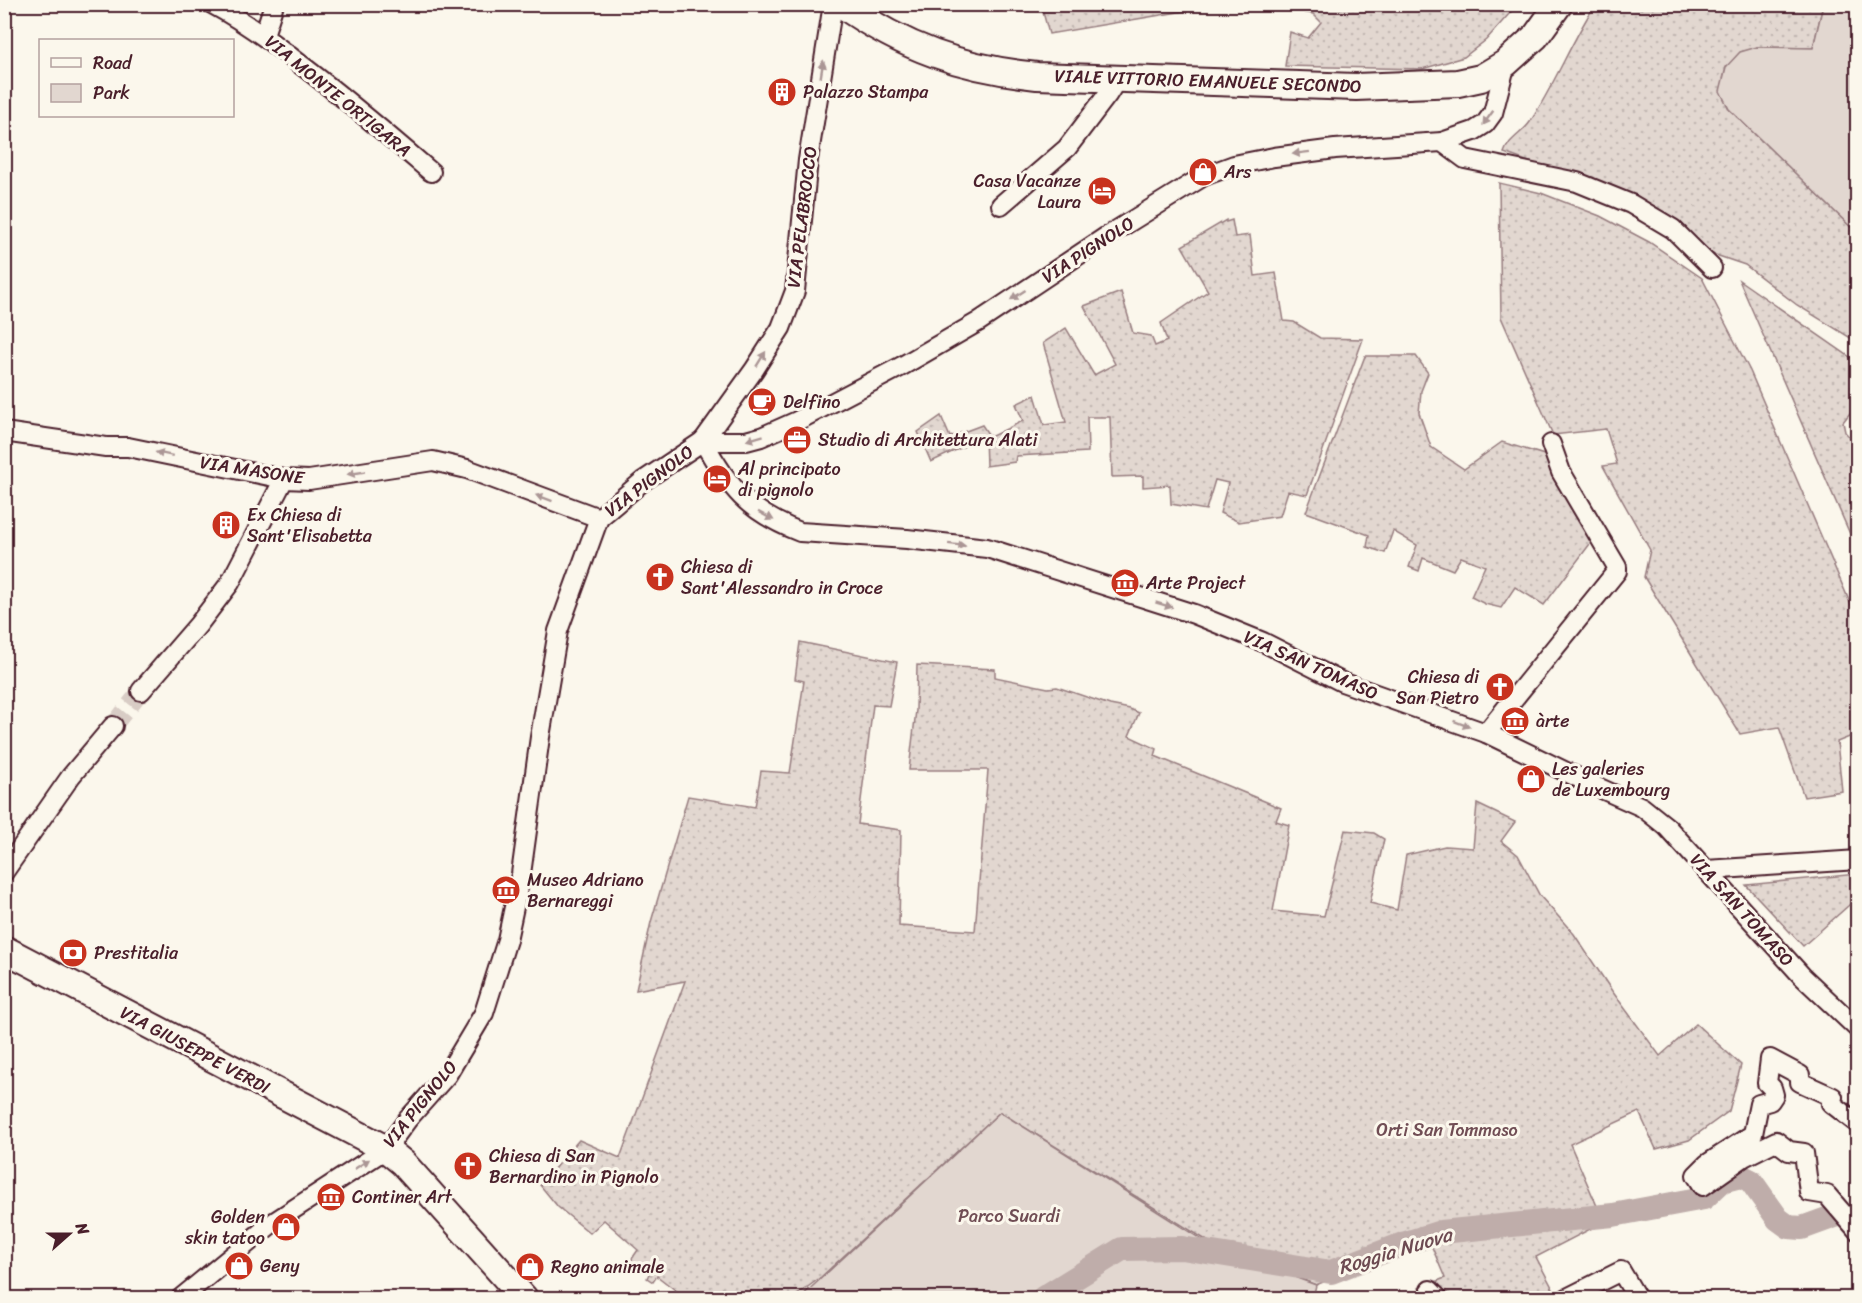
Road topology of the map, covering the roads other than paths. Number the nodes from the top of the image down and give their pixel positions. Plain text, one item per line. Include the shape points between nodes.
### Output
1 (212, 4) edge
2 (274, 4) edge
3 (833, 4) edge
4 (841, 4) edge
5 (1559, 4) edge
6 (264, 36) junction
7 (1506, 63) junction
8 (1118, 78) junction
9 (1442, 141) junction
10 (431, 172) dead end
11 (1001, 205) dead end
12 (1712, 268) dead end
13 (4, 432) edge
14 (703, 441) junction
15 (1551, 444) dead end
16 (284, 479) junction
17 (599, 518) junction
18 (141, 691) tunnel mouth
19 (113, 726) tunnel mouth
20 (1486, 733) junction
21 (1857, 860) edge
22 (1706, 870) junction
23 (4, 872) edge
24 (4, 950) edge
25 (1857, 1029) edge
26 (1857, 1124) edge
27 (386, 1149) junction
28 (1857, 1231) edge
29 (181, 1299) edge
30 (524, 1299) edge
31 (1567, 1299) edge
32 (1637, 1299) edge

1 - 6 street, VIA MONTE ORTIGARA
2 - 6 street
14 -> 3 street, VIA PELABROCCO via 781,328 795,291 808,160
4 - 8 street, VIALE VITTORIO EMANUELE SECONDO via 900,41 980,68 1037,76
5 - 7 street, VIALE VITTORIO EMANUELE SECONDO via 1536,36
6 - 10 street, VIA MONTE ORTIGARA
7 - 8 street, VIALE VITTORIO EMANUELE SECONDO via 1481,78 1418,86
7 -> 9 street, VIA PIGNOLO via 1489,119 1474,131
8 - 11 street via 1067,148
9 - 12 street via 1464,159 1577,182 1631,204 1673,229
9 -> 14 street, VIA PIGNOLO via 1274,157 1204,176 978,322 902,366 761,437
16 -> 13 street, VIA MASONE via 128,447
14 - 17 street, VIA PIGNOLO via 643,481
14 -> 20 street, VIA SAN TOMASO via 741,497 758,512 800,532 987,548 1194,614 1263,642 1342,682
15 - 20 street via 1562,472 1617,571
17 -> 16 street, VIA MASONE via 433,460 309,480
16 - 18 street via 230,583
17 - 27 street, VIA PIGNOLO via 558,631 521,874 507,940 484,1013 447,1075
19 - 23 street via 71,776
20 - 22 street, VIA SAN TOMASO via 1642,807 1667,827
21 - 22 street
22 - 25 street, VIA SAN TOMASO via 1802,976
24 - 27 street, VIA GIUSEPPE VERDI
26 - 28 street via 1831,1103 1833,1097 1800,1082 1800,1075 1770,1059 1767,1083 1774,1095 1770,1101 1759,1104 1753,1134 1696,1175 1703,1186 1744,1157 1776,1141 1789,1151 1804,1153 1809,1192 1827,1195
29 -> 27 street, VIA PIGNOLO via 271,1224
27 - 30 street, VIA GIUSEPPE VERDI via 403,1163
31 - 32 street via 1621,1271

